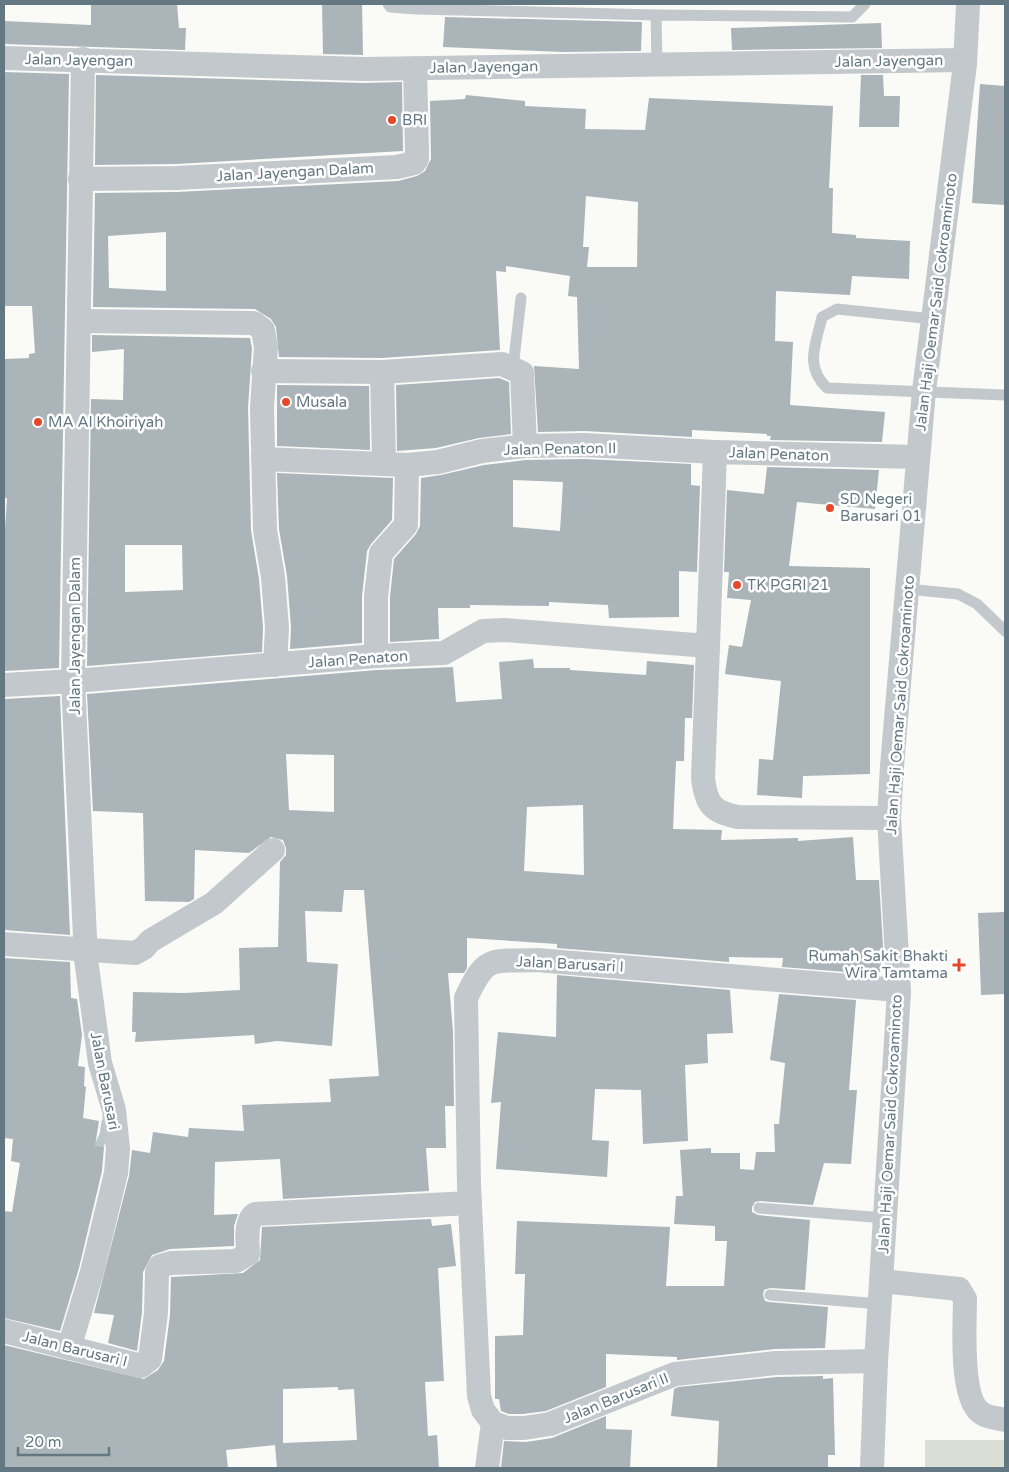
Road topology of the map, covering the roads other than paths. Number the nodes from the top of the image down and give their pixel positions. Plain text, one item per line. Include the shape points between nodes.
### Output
1 (388, 4) edge
2 (865, 4) edge
3 (968, 4) edge
4 (656, 15) junction
5 (4, 58) edge
6 (82, 59) junction
7 (965, 60) junction
8 (657, 63) junction
9 (415, 69) junction
10 (82, 179) junction
11 (521, 298) dead end
12 (933, 318) junction
13 (83, 321) junction
14 (513, 368) junction
15 (263, 371) junction
16 (382, 372) junction
17 (924, 391) junction
18 (1005, 395) edge
19 (525, 446) junction
20 (715, 452) junction
21 (918, 457) junction
22 (263, 459) junction
23 (384, 463) junction
24 (407, 465) junction
25 (907, 589) junction
26 (1005, 631) edge
27 (708, 646) junction
28 (376, 656) junction
29 (275, 666) junction
30 (74, 681) junction
31 (4, 685) edge
32 (889, 818) junction
33 (273, 850) dead end
34 (4, 944) edge
35 (97, 951) junction
36 (898, 990) junction
37 (470, 1203) junction
38 (759, 1208) dead end
39 (885, 1218) junction
40 (880, 1292) junction
41 (770, 1295) dead end
42 (11, 1333) edge
43 (69, 1348) junction
44 (876, 1361) junction
45 (1005, 1420) edge
46 (493, 1423) junction
47 (487, 1468) edge
48 (872, 1468) edge

1 - 4 lane via 390,7
2 - 4 lane via 852,17
3 - 7 street, Jalan Haji Oemar Said Cokroaminoto
4 - 8 lane
5 - 6 street, Jalan Jayengan
6 - 9 street, Jalan Jayengan via 364,70
6 - 10 street, Jalan Jayengan Dalam
7 - 8 street, Jalan Jayengan
7 - 12 street, Jalan Haji Oemar Said Cokroaminoto
8 - 9 street, Jalan Jayengan
9 - 10 street, Jalan Jayengan Dalam via 417,158 414,163 397,167 233,176
10 - 13 street, Jalan Jayengan Dalam
11 - 14 lane
12 - 17 street, Jalan Haji Oemar Said Cokroaminoto
12 - 17 lane via 836,309 822,317 812,359 818,379 827,388
13 - 15 street via 254,323 263,330 266,338
13 - 30 street, Jalan Jayengan Dalam
14 - 16 street via 502,364
14 - 19 street via 522,373
15 - 16 street
15 - 22 street
16 - 23 street
17 - 18 lane
17 - 21 street, Jalan Haji Oemar Said Cokroaminoto
19 - 20 street, Jalan Penaton II via 584,445
19 - 24 street, Jalan Penaton II
20 - 21 street, Jalan Penaton
20 - 27 street, Jalan Penaton
21 - 25 street, Jalan Haji Oemar Said Cokroaminoto
22 - 23 street
22 - 29 street via 265,530 277,628
23 - 24 street
24 - 28 street via 406,525 381,553 376,596
25 - 26 lane via 958,594 977,604
25 - 32 street, Jalan Haji Oemar Said Cokroaminoto
27 - 28 street, Jalan Penaton via 504,630 483,631 444,653
27 - 32 street, Jalan Penaton via 703,778 705,797 714,808 738,817
28 - 29 street, Jalan Penaton
29 - 30 street, Jalan Penaton
30 - 31 street, Jalan Penaton
30 - 35 street, Jalan Jayengan Dalam
32 - 36 street, Jalan Haji Oemar Said Cokroaminoto
33 - 35 street via 214,903 150,941 144,948 135,953
34 - 35 street
35 - 43 street, Jalan Barusari via 94,1027 105,1085 114,1110 118,1149 116,1173 92,1272
36 - 37 street, Jalan Barusari I via 537,960 489,962 479,971 466,998
36 - 39 street, Jalan Haji Oemar Said Cokroaminoto
37 - 43 street, Jalan Barusari I via 255,1214 248,1224 248,1254 244,1258 160,1266 147,1364 141,1366
37 - 46 street, Jalan Barusari I via 479,1396 483,1410
38 - 39 lane
39 - 40 street, Jalan Haji Oemar Said Cokroaminoto
40 - 41 lane
40 - 44 street, Jalan Haji Oemar Said Cokroaminoto
40 - 45 street via 958,1290 965,1299 967,1386 973,1403 982,1414
42 - 43 street, Jalan Barusari I
44 - 46 street, Jalan Barusari II via 776,1363 675,1374 550,1424 507,1428
44 - 48 street, Jalan Haji Oemar Said Cokroaminoto
46 - 47 street

